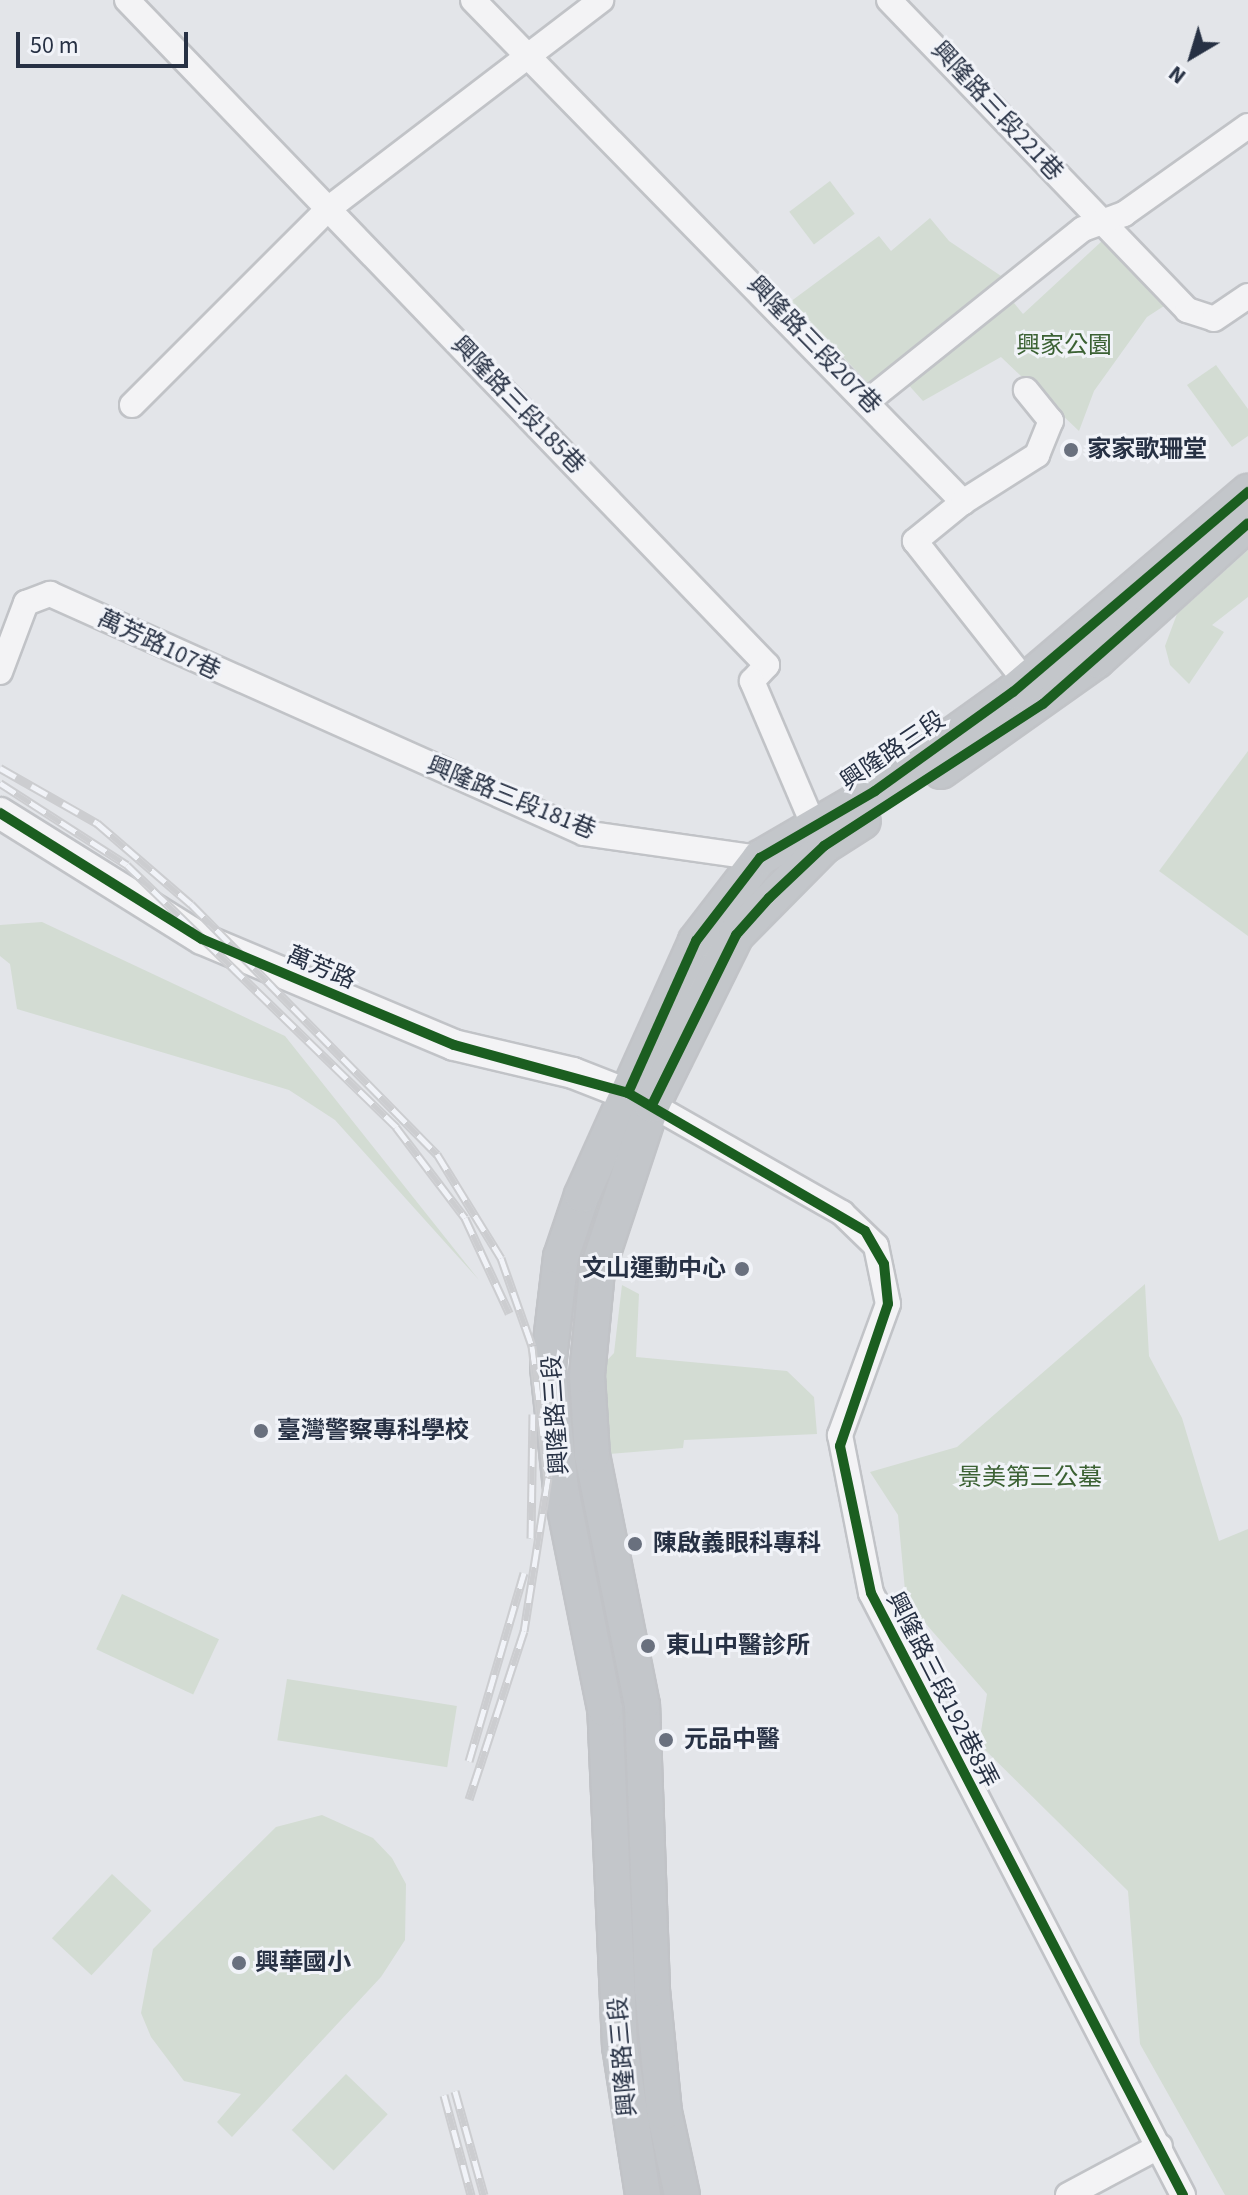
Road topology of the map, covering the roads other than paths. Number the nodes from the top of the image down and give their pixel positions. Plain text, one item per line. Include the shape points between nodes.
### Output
1 (127, 0) edge
2 (473, 0) edge
3 (601, 0) edge
4 (889, 0) edge
5 (528, 56) junction
6 (1248, 126) edge
7 (328, 209) junction
8 (1103, 223) junction
9 (1248, 296) edge
10 (1026, 390) dead end
11 (868, 401) junction
12 (132, 405) dead end
13 (1248, 492) edge
14 (963, 502) junction
15 (1248, 523) edge
16 (0, 672) edge
17 (1034, 693) junction
18 (361, 739) joint
19 (0, 813) edge
20 (818, 836) junction
21 (760, 858) junction
22 (640, 1099) junction
23 (1160, 2146) junction
24 (643, 2195) edge
25 (682, 2195) edge
26 (1068, 2195) edge
27 (1183, 2195) edge

1 - 7 street, 興隆路三段185巷
2 - 5 street, 興隆路三段207巷
3 - 5 street
4 - 8 street, 興隆路三段221巷
5 - 7 street
5 - 11 street, 興隆路三段207巷
6 - 8 street
7 - 12 street
7 - 20 street, 興隆路三段185巷 via 767,665 752,681
8 - 9 street, 興隆路三段221巷 via 1187,310 1214,319
8 - 11 street via 1083,229
10 - 14 street via 1051,421 1037,455
11 - 14 street, 興隆路三段207巷
13 - 17 main road, 興隆路三段
14 - 17 street via 915,541
15 - 17 main road, 興隆路三段
16 - 18 street, 萬芳路107巷 via 26,603 50,594
17 - 20 main road, 興隆路三段
18 - 21 street, 興隆路三段181巷 via 584,833
19 - 22 street, 萬芳路 via 202,939 454,1045
20 - 21 main road, 興隆路三段
20 - 22 main road, 興隆路三段 via 736,935
21 - 22 main road, 興隆路三段 via 696,941
22 - 23 street, 興隆路三段192巷8弄 via 842,1213 876,1246 888,1304 840,1435 871,1593
22 - 24 main road, 興隆路三段 via 561,1257 548,1367 561,1489 605,1709 620,2047
22 - 25 main road, 興隆路三段 via 608,1223 587,1375 592,1455 642,1705 652,1989 664,2112
23 - 26 street
23 - 27 street, 興隆路三段192巷8弄

